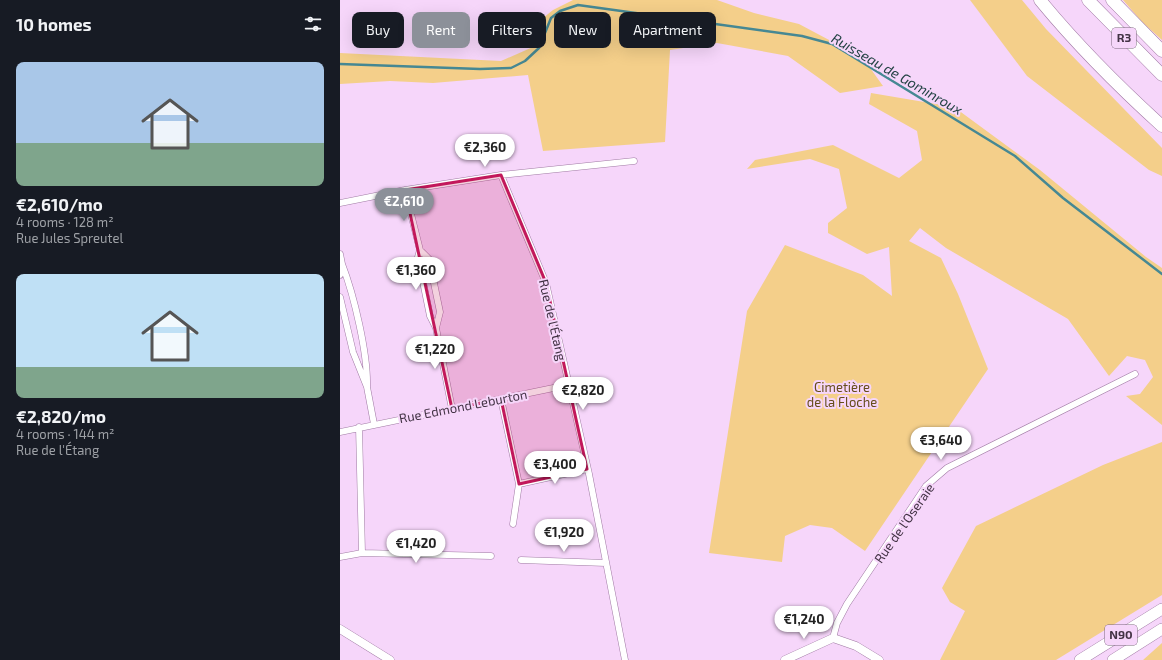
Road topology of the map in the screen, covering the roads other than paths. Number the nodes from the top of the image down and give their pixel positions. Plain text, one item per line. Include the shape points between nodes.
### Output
1 (1040, 0) edge
2 (1088, 0) edge
3 (1112, 0) edge
4 (1162, 51) edge
5 (1162, 75) edge
6 (1162, 126) edge
7 (634, 161) dead end
8 (501, 175) junction
9 (405, 190) junction
10 (340, 203) edge
11 (420, 250) junction
12 (340, 254) edge
13 (342, 264) junction
14 (340, 275) edge
15 (340, 298) edge
16 (436, 328) junction
17 (1135, 374) dead end
18 (568, 385) junction
19 (367, 387) junction
20 (501, 399) junction
21 (452, 409) junction
22 (374, 424) junction
23 (359, 428) junction
24 (340, 432) edge
25 (587, 469) junction
26 (519, 484) junction
27 (513, 524) dead end
28 (362, 554) junction
29 (491, 556) dead end
30 (340, 557) edge
31 (521, 560) dead end
32 (606, 563) junction
33 (1162, 609) edge
34 (1162, 629) edge
35 (340, 630) edge
36 (833, 638) junction
37 (390, 660) edge
38 (625, 660) edge
39 (785, 660) edge
40 (879, 660) edge
41 (1080, 660) edge
42 (1113, 660) edge

1 - 6 highway via 1096,61
2 - 5 highway, R3
3 - 4 highway, R3
7 - 8 street
8 - 9 street
8 - 18 street, Rue de l'Étang via 546,283
9 - 10 street
9 - 11 street
11 - 16 street via 418,257 430,316
11 - 16 street via 429,259 440,312
12 - 13 street
13 - 14 street
13 - 19 street via 365,357
15 - 19 street via 353,352
16 - 21 street
17 - 36 street, Rue de l'Oseraie via 947,468 926,486 847,604 837,623
18 - 20 street, Rue Edmond Leburton
18 - 25 street, Rue de l'Étang
19 - 22 street
20 - 21 street, Rue Edmond Leburton
20 - 26 street
21 - 22 street, Rue Edmond Leburton
22 - 23 street, Rue Edmond Leburton
23 - 24 street, Rue Edmond Leburton
23 - 28 street
25 - 26 street
25 - 32 street, Rue de l'Étang
26 - 27 street
28 - 29 street
28 - 30 street
31 - 32 street
32 - 38 street, Rue de l'Étang
33 - 41 highway, N90
34 - 42 highway, N90
35 - 37 street
36 - 39 street
36 - 40 street via 856,646

